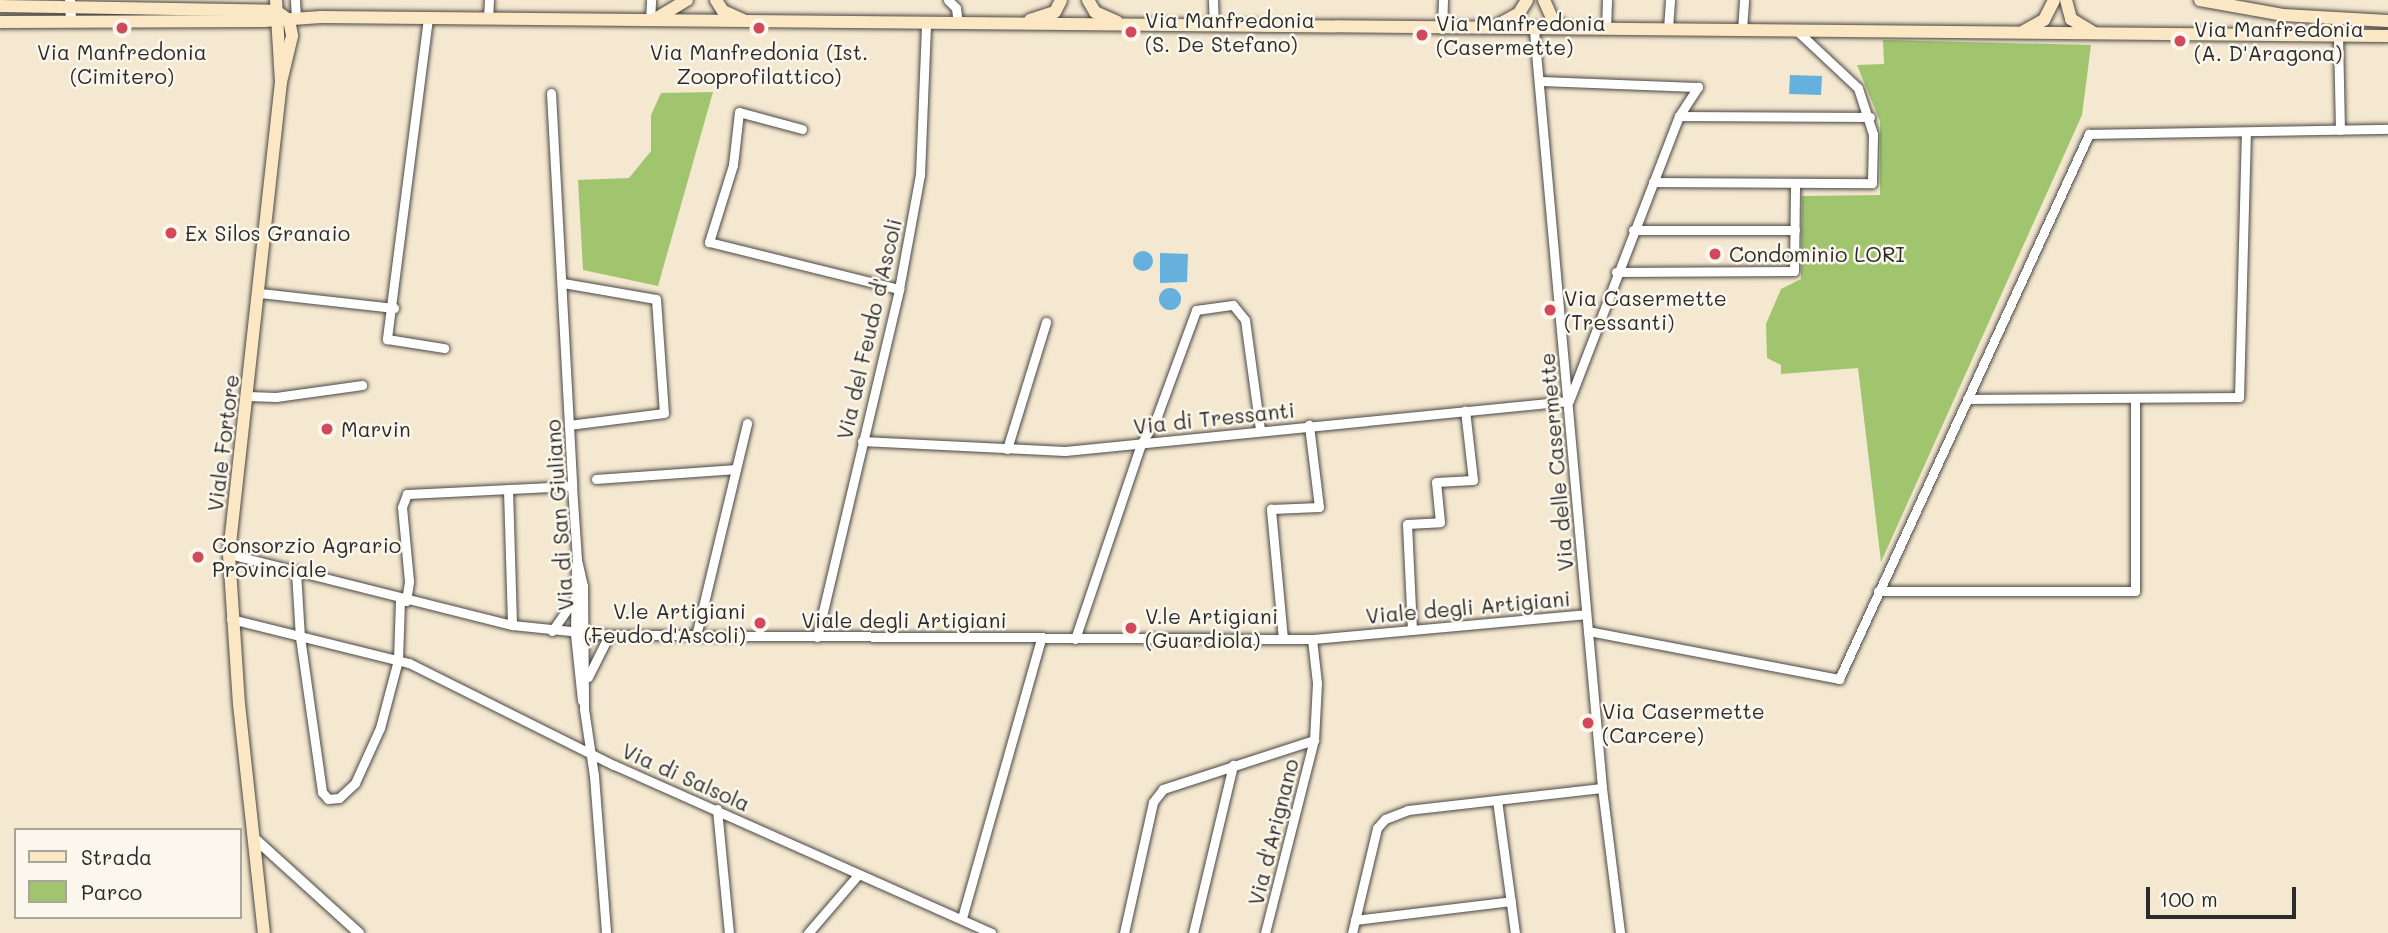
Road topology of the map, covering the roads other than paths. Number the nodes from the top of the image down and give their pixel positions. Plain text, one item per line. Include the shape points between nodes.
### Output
1 (204, 0) edge
2 (295, 0) edge
3 (489, 0) edge
4 (651, 0) edge
5 (687, 0) edge
6 (716, 0) edge
7 (948, 0) edge
8 (1061, 0) edge
9 (1088, 0) edge
10 (1213, 0) edge
11 (1443, 0) edge
12 (1527, 0) edge
13 (1544, 0) edge
14 (1607, 0) edge
15 (1670, 0) edge
16 (1744, 0) edge
17 (2054, 0) edge
18 (2066, 0) edge
19 (2200, 0) edge
20 (70, 4) edge
21 (0, 6) edge
22 (170, 8) junction
23 (282, 13) edge
24 (321, 17) junction
25 (428, 18) junction
26 (488, 19) junction
27 (650, 20) junction
28 (2388, 21) edge
29 (0, 22) edge
30 (71, 22) junction
31 (747, 22) junction
32 (926, 24) junction
33 (958, 24) junction
34 (1016, 24) junction
35 (1123, 25) junction
36 (1214, 26) junction
37 (1491, 28) junction
38 (1442, 29) junction
39 (1568, 29) junction
40 (1606, 29) junction
41 (1668, 29) junction
42 (1534, 30) junction
43 (1742, 30) junction
44 (1797, 31) junction
45 (2013, 34) junction
46 (2104, 35) junction
47 (2338, 35) junction
48 (292, 36) junction
49 (2388, 36) edge
50 (1539, 80) junction
51 (281, 82) junction
52 (551, 93) dead end
53 (1679, 116) junction
54 (1870, 117) junction
55 (802, 129) dead end
56 (2388, 129) edge
57 (2340, 130) junction
58 (2246, 132) junction
59 (1653, 182) junction
60 (1795, 184) junction
61 (1633, 230) junction
62 (1795, 230) junction
63 (1616, 272) junction
64 (564, 283) junction
65 (898, 289) junction
66 (260, 293) junction
67 (394, 308) junction
68 (1046, 322) dead end
69 (444, 348) dead end
70 (362, 385) dead end
71 (248, 396) junction
72 (2135, 398) junction
73 (1967, 399) junction
74 (1569, 401) junction
75 (1465, 410) junction
76 (747, 423) dead end
77 (569, 425) junction
78 (1309, 425) junction
79 (1260, 430) junction
80 (862, 441) junction
81 (1141, 444) junction
82 (1007, 449) junction
83 (736, 469) junction
84 (596, 479) dead end
85 (572, 486) junction
86 (508, 489) junction
87 (229, 554) junction
88 (577, 560) junction
89 (296, 572) junction
90 (1878, 591) junction
91 (574, 599) junction
92 (403, 600) junction
93 (1586, 614) junction
94 (231, 619) junction
95 (512, 625) junction
96 (1412, 630) junction
97 (552, 631) junction
98 (1588, 631) junction
99 (580, 634) junction
100 (609, 635) junction
101 (696, 636) junction
102 (300, 637) junction
103 (817, 637) junction
104 (1041, 638) junction
105 (1075, 639) junction
106 (1283, 639) junction
107 (1312, 639) junction
108 (398, 660) junction
109 (587, 682) junction
110 (584, 709) junction
111 (1314, 740) junction
112 (587, 750) junction
113 (1233, 765) junction
114 (1602, 788) junction
115 (1497, 800) junction
116 (717, 809) junction
117 (253, 838) junction
118 (857, 876) junction
119 (1511, 901) junction
120 (962, 918) junction
121 (1355, 920) junction
122 (264, 933) edge
123 (359, 933) edge
124 (606, 933) edge
125 (729, 933) edge
126 (808, 933) edge
127 (991, 933) edge
128 (1124, 933) edge
129 (1194, 933) edge
130 (1265, 933) edge
131 (1352, 933) edge
132 (1515, 933) edge
133 (1620, 933) edge

1 - 22 main road
2 - 23 street
3 - 26 street
4 - 27 street
5 - 27 main road via 668,15
6 - 31 main road via 723,11
7 - 33 street via 956,8
8 - 34 main road via 1055,12
9 - 35 main road via 1095,12
10 - 36 street
11 - 38 street
12 - 37 main road via 1519,13
13 - 39 main road via 1553,20
14 - 40 street
15 - 41 street
16 - 43 street
17 - 45 main road via 2044,20
18 - 46 main road via 2074,21
19 - 28 main road via 2283,15
20 - 21 main road
20 - 22 main road
20 - 30 street
22 - 23 main road
23 - 24 main road
23 - 30 main road
23 - 48 main road, Viale Fortore
23 - 51 main road, Viale Fortore
24 - 25 main road
24 - 48 main road
25 - 26 main road
25 - 67 street
26 - 27 main road
27 - 31 main road
29 - 30 main road
31 - 32 main road
32 - 33 main road
32 - 65 street, Via del Feudo d'Ascoli via 920,169
33 - 34 main road
34 - 35 main road
35 - 36 main road
36 - 38 main road
37 - 38 main road
37 - 42 main road
39 - 40 main road
39 - 42 main road
40 - 41 main road
41 - 43 main road
42 - 50 street, Via delle Casermette
43 - 44 main road
44 - 45 main road
44 - 54 street via 1858,88
45 - 46 main road
46 - 47 main road
47 - 49 main road
47 - 57 street
48 - 51 main road, Viale Fortore
50 - 53 street via 1698,86
50 - 74 street, Via delle Casermette
51 - 66 main road, Viale Fortore
52 - 64 street, Via di San Giuliano
53 - 54 street
53 - 59 street
54 - 60 street via 1872,183
55 - 65 street via 739,112 733,165 709,242
56 - 57 street
57 - 58 street
58 - 72 street via 2239,397
58 - 73 street via 2089,134
59 - 60 street
59 - 61 street
60 - 62 street
61 - 62 street
61 - 63 street
62 - 63 street via 1794,271
63 - 74 street
64 - 77 street, Via di San Giuliano
64 - 77 street via 656,299 664,412
65 - 80 street, Via del Feudo d'Ascoli
66 - 67 street
66 - 71 main road, Viale Fortore
67 - 69 street via 387,339
68 - 82 street
70 - 71 street via 276,397
71 - 87 main road, Viale Fortore
72 - 73 street
72 - 90 street via 2135,591
73 - 90 street
74 - 75 street, Via di Tressanti
74 - 93 street, Via delle Casermette
75 - 78 street, Via di Tressanti
75 - 96 street via 1473,480 1436,482 1440,522 1407,524
76 - 83 street
77 - 85 street, Via di San Giuliano
78 - 79 street, Via di Tressanti
78 - 106 street via 1319,507 1271,509
79 - 81 street, Via di Tressanti
79 - 81 street via 1245,320 1233,305 1196,310 1156,419
80 - 82 street, Via di Tressanti
80 - 103 street, Via del Feudo d'Ascoli
81 - 82 street, Via di Tressanti via 1065,451
81 - 105 street
83 - 84 street
83 - 101 street
85 - 86 street
85 - 88 street, Via di San Giuliano
86 - 92 street via 407,494 402,507 409,581
86 - 95 street
87 - 89 street, Viale degli Artigiani
87 - 94 main road, Viale Fortore
88 - 91 street
88 - 99 street, Via di San Giuliano via 583,586
89 - 92 street, Viale degli Artigiani
89 - 102 street
90 - 98 street via 1839,679
91 - 97 street
91 - 99 street
92 - 95 street, Viale degli Artigiani
92 - 108 street
93 - 96 street, Viale degli Artigiani
93 - 98 street, Via delle Casermette
94 - 102 street, Via di Salsola
94 - 117 main road, Viale Fortore
95 - 97 street, Viale degli Artigiani
96 - 107 street, Viale degli Artigiani
97 - 99 street, Viale degli Artigiani
98 - 114 street, Via delle Casermette
99 - 100 street, Viale degli Artigiani
99 - 109 street, Via di San Giuliano
99 - 110 street
100 - 101 street, Viale degli Artigiani
100 - 109 street
101 - 103 street, Viale degli Artigiani
102 - 108 street, Via di Salsola
102 - 108 street via 322,792 328,799 339,798 355,783 380,728
103 - 104 street, Viale degli Artigiani
104 - 105 street, Viale degli Artigiani
104 - 120 street
105 - 106 street, Viale degli Artigiani
106 - 107 street, Viale degli Artigiani
107 - 111 street, Via d'Arignano via 1317,695
108 - 112 street, Via di Salsola
109 - 110 street, Via di San Giuliano
110 - 112 street, Via di San Giuliano
111 - 113 street, Via d'Arignano
111 - 130 street, Via d'Arignano
112 - 116 street, Via di Salsola
112 - 124 street, Via di San Giuliano via 594,776
113 - 128 street, Via d'Arignano via 1171,784 1153,802
113 - 129 street
114 - 115 street
114 - 133 street, Via delle Casermette
115 - 119 street
115 - 121 street via 1408,810 1385,820 1377,828
116 - 118 street, Via di Salsola
116 - 125 street
117 - 122 main road, Viale Fortore
117 - 123 street
118 - 120 street, Via di Salsola
118 - 126 street
119 - 121 street
119 - 132 street
120 - 127 street, Via di Salsola
121 - 131 street

